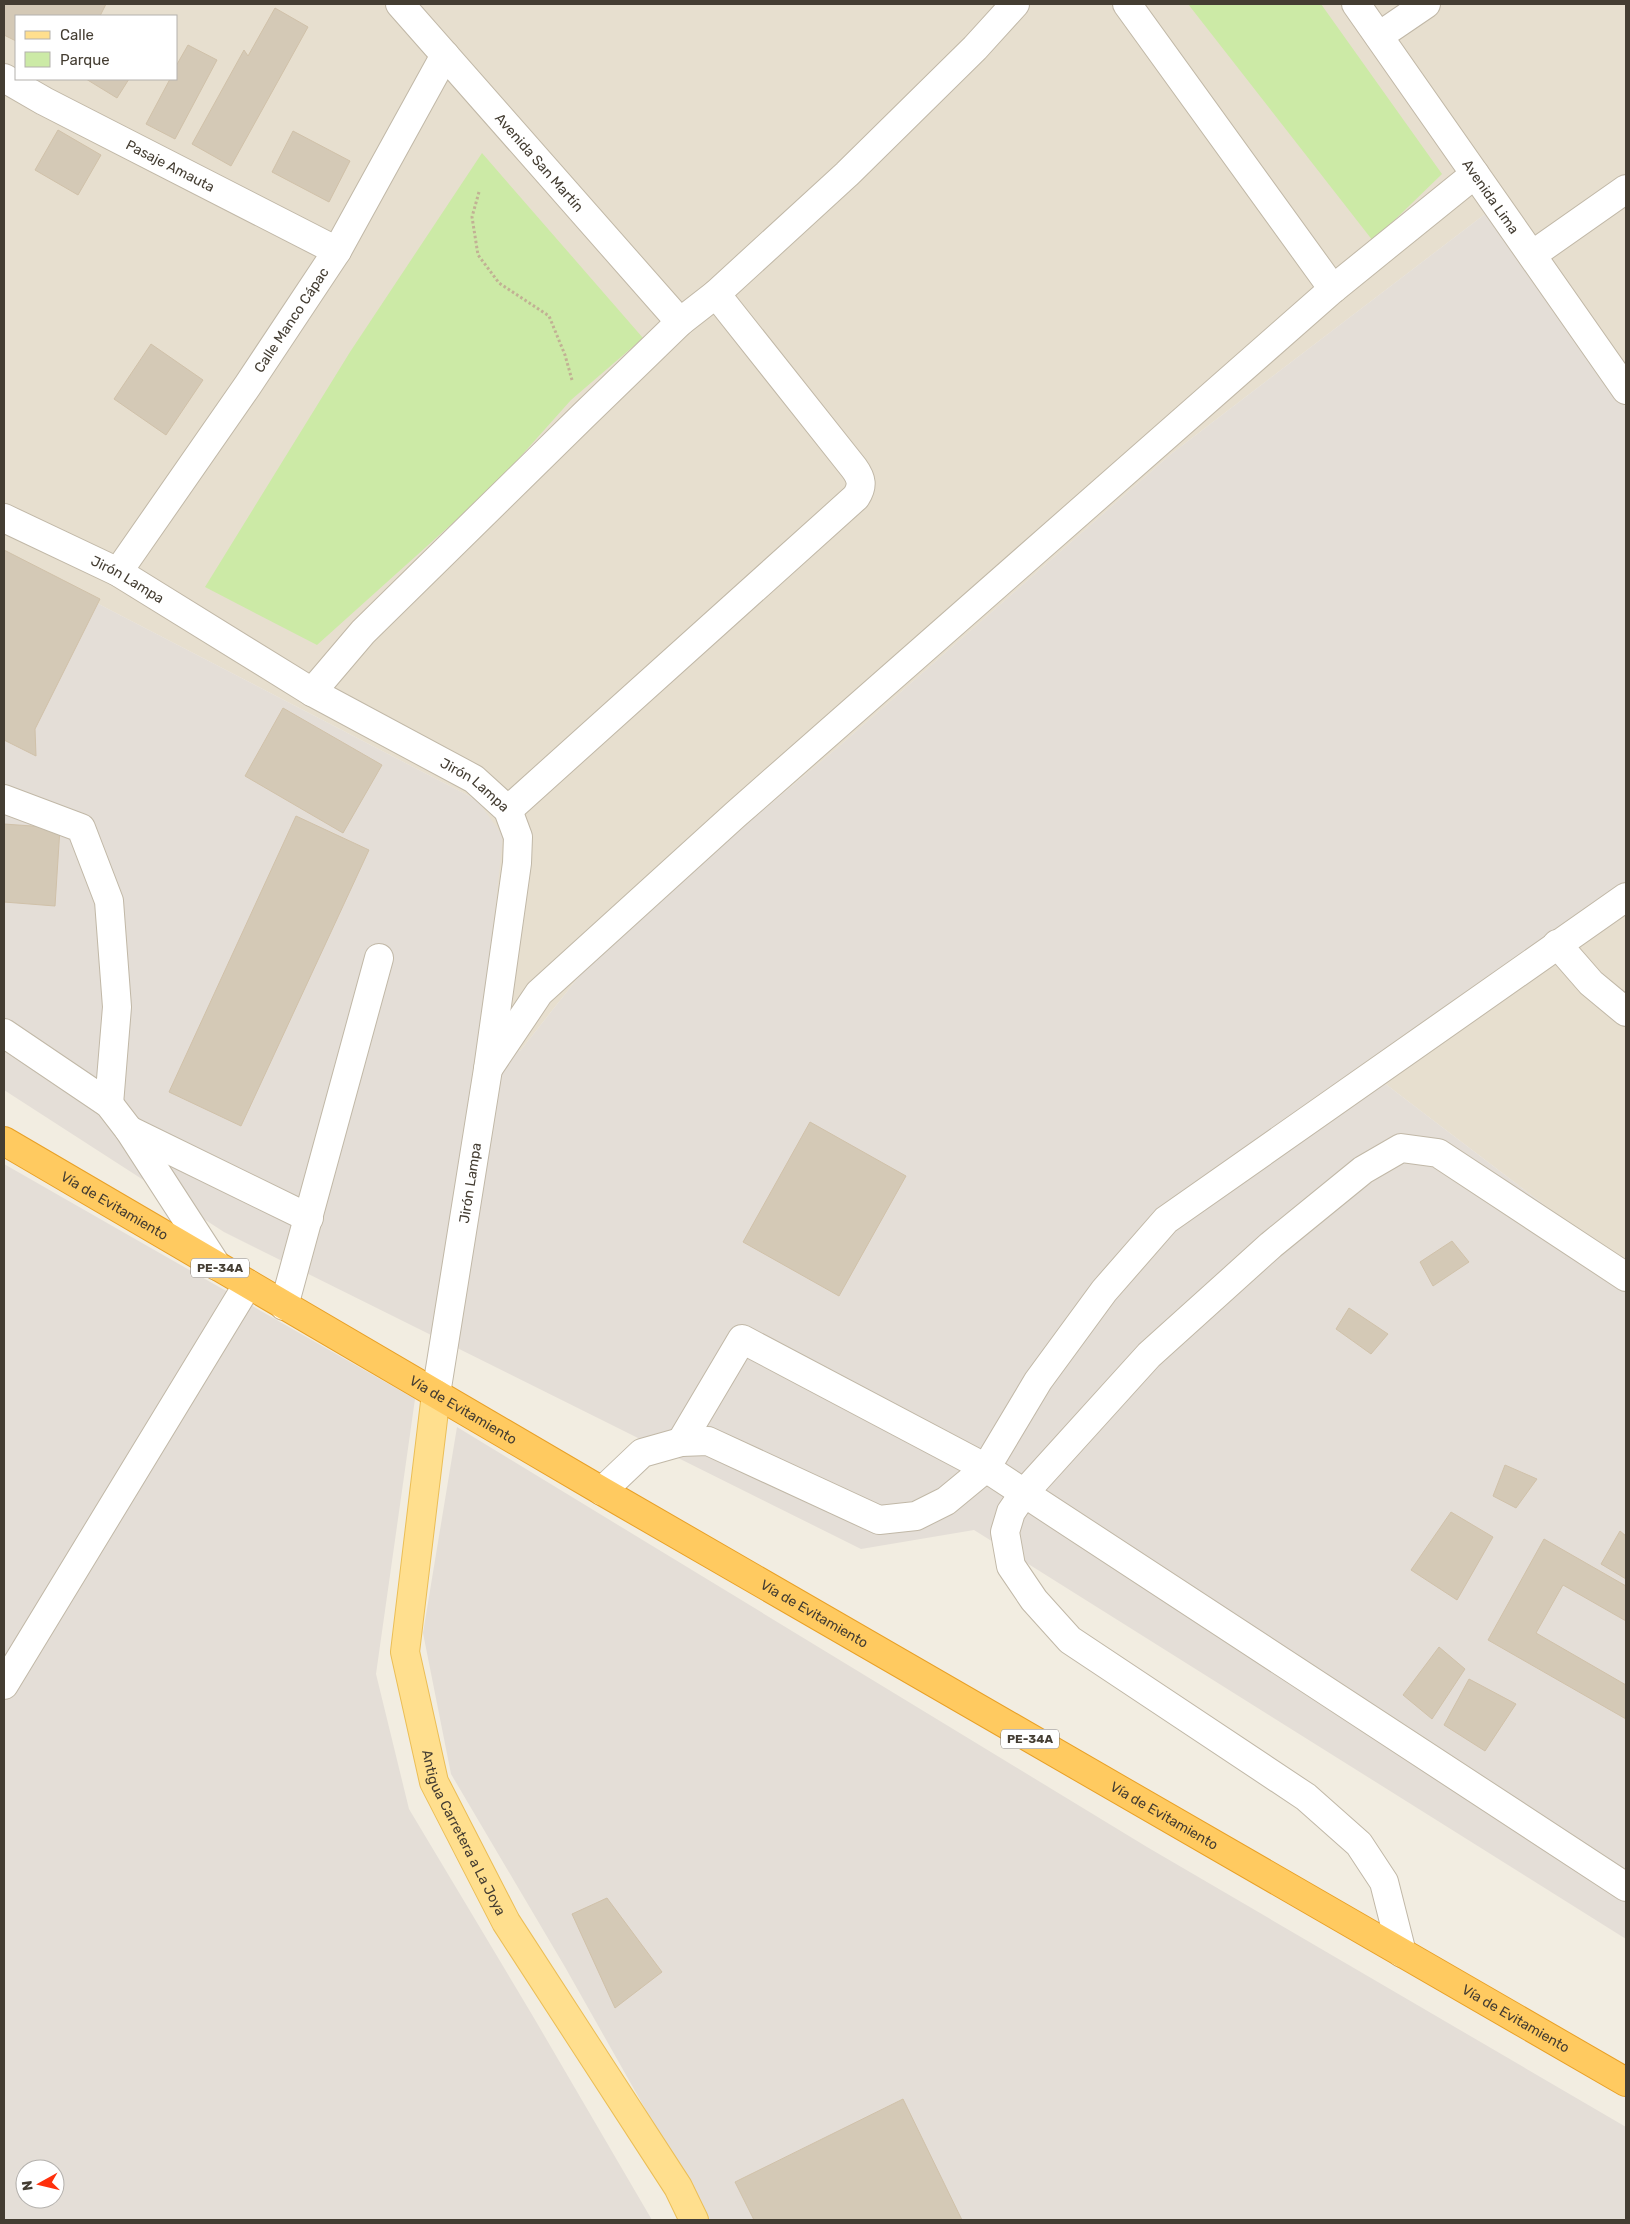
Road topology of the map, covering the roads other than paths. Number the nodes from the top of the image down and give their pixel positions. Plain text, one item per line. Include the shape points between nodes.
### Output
1 (400, 4) edge
2 (1015, 4) edge
3 (1128, 4) edge
4 (1356, 4) edge
5 (1426, 4) edge
6 (1379, 36) junction
7 (445, 55) junction
8 (4, 78) edge
9 (1476, 174) junction
10 (1626, 189) edge
11 (337, 251) junction
12 (1532, 255) junction
13 (1333, 289) junction
14 (716, 294) junction
15 (680, 322) junction
16 (1626, 390) edge
17 (4, 518) edge
18 (118, 572) junction
19 (312, 692) junction
20 (4, 799) edge
21 (508, 810) junction
22 (1626, 897) edge
23 (1557, 944) junction
24 (380, 958) dead end
25 (1626, 1012) edge
26 (4, 1033) edge
27 (488, 1069) junction
28 (109, 1104) junction
29 (129, 1130) junction
30 (4, 1141) edge
31 (308, 1218) junction
32 (216, 1266) junction
33 (1626, 1277) edge
34 (248, 1284) junction
35 (284, 1306) junction
36 (436, 1394) junction
37 (681, 1442) junction
38 (986, 1468) junction
39 (602, 1492) junction
40 (1024, 1493) junction
41 (4, 1684) edge
42 (1622, 1876) edge
43 (1402, 1953) junction
44 (1626, 2082) edge
45 (694, 2220) edge

1 - 7 street, Avenida San Martín
2 - 14 street via 976,48 847,174
3 - 13 street
4 - 6 street, Avenida Lima
5 - 6 street
6 - 9 street, Avenida Lima
7 - 11 street, Calle Manco Cápac
7 - 15 street, Avenida San Martín
8 - 11 street, Pasaje Amauta
9 - 12 street, Avenida Lima
9 - 13 street
10 - 12 street
11 - 18 street, Calle Manco Cápac
12 - 16 street, Avenida Lima
13 - 27 street via 735,815 539,993
14 - 15 street
14 - 21 street via 860,476 861,488 856,497
15 - 19 street via 363,632
17 - 18 street, Jirón Lampa
18 - 19 street, Jirón Lampa
19 - 21 street, Jirón Lampa via 474,778
20 - 28 street via 81,828 109,902 117,1007
21 - 27 street, Jirón Lampa via 518,837 517,863
22 - 23 street
23 - 25 street via 1591,983
23 - 38 street via 1166,1220 1104,1290 1038,1381
24 - 31 street
26 - 28 street
27 - 36 street, Jirón Lampa
28 - 29 street
29 - 31 street
29 - 32 street
30 - 32 highway, Vía de Evitamiento / PE-34A
31 - 35 street
32 - 34 highway, Vía de Evitamiento / PE-34A
33 - 40 street via 1438,1153 1401,1148 1363,1170 1271,1245 1149,1354
34 - 35 highway, Vía de Evitamiento / PE-34A
34 - 41 street
35 - 36 highway, Vía de Evitamiento / PE-34A
36 - 39 highway, Vía de Evitamiento / PE-34A
36 - 45 main road, Antigua Carretera a La Joya via 405,1652 434,1782 506,1922 678,2187
37 - 38 street via 708,1441 879,1520 916,1516 946,1501
37 - 38 street via 742,1339
37 - 39 street via 642,1453
38 - 40 street
39 - 43 highway, Vía de Evitamiento / PE-34A
40 - 42 street
40 - 43 street via 1011,1512 1005,1532 1011,1566 1034,1600 1070,1640 1306,1798 1359,1844 1384,1882
43 - 44 highway, Vía de Evitamiento / PE-34A

